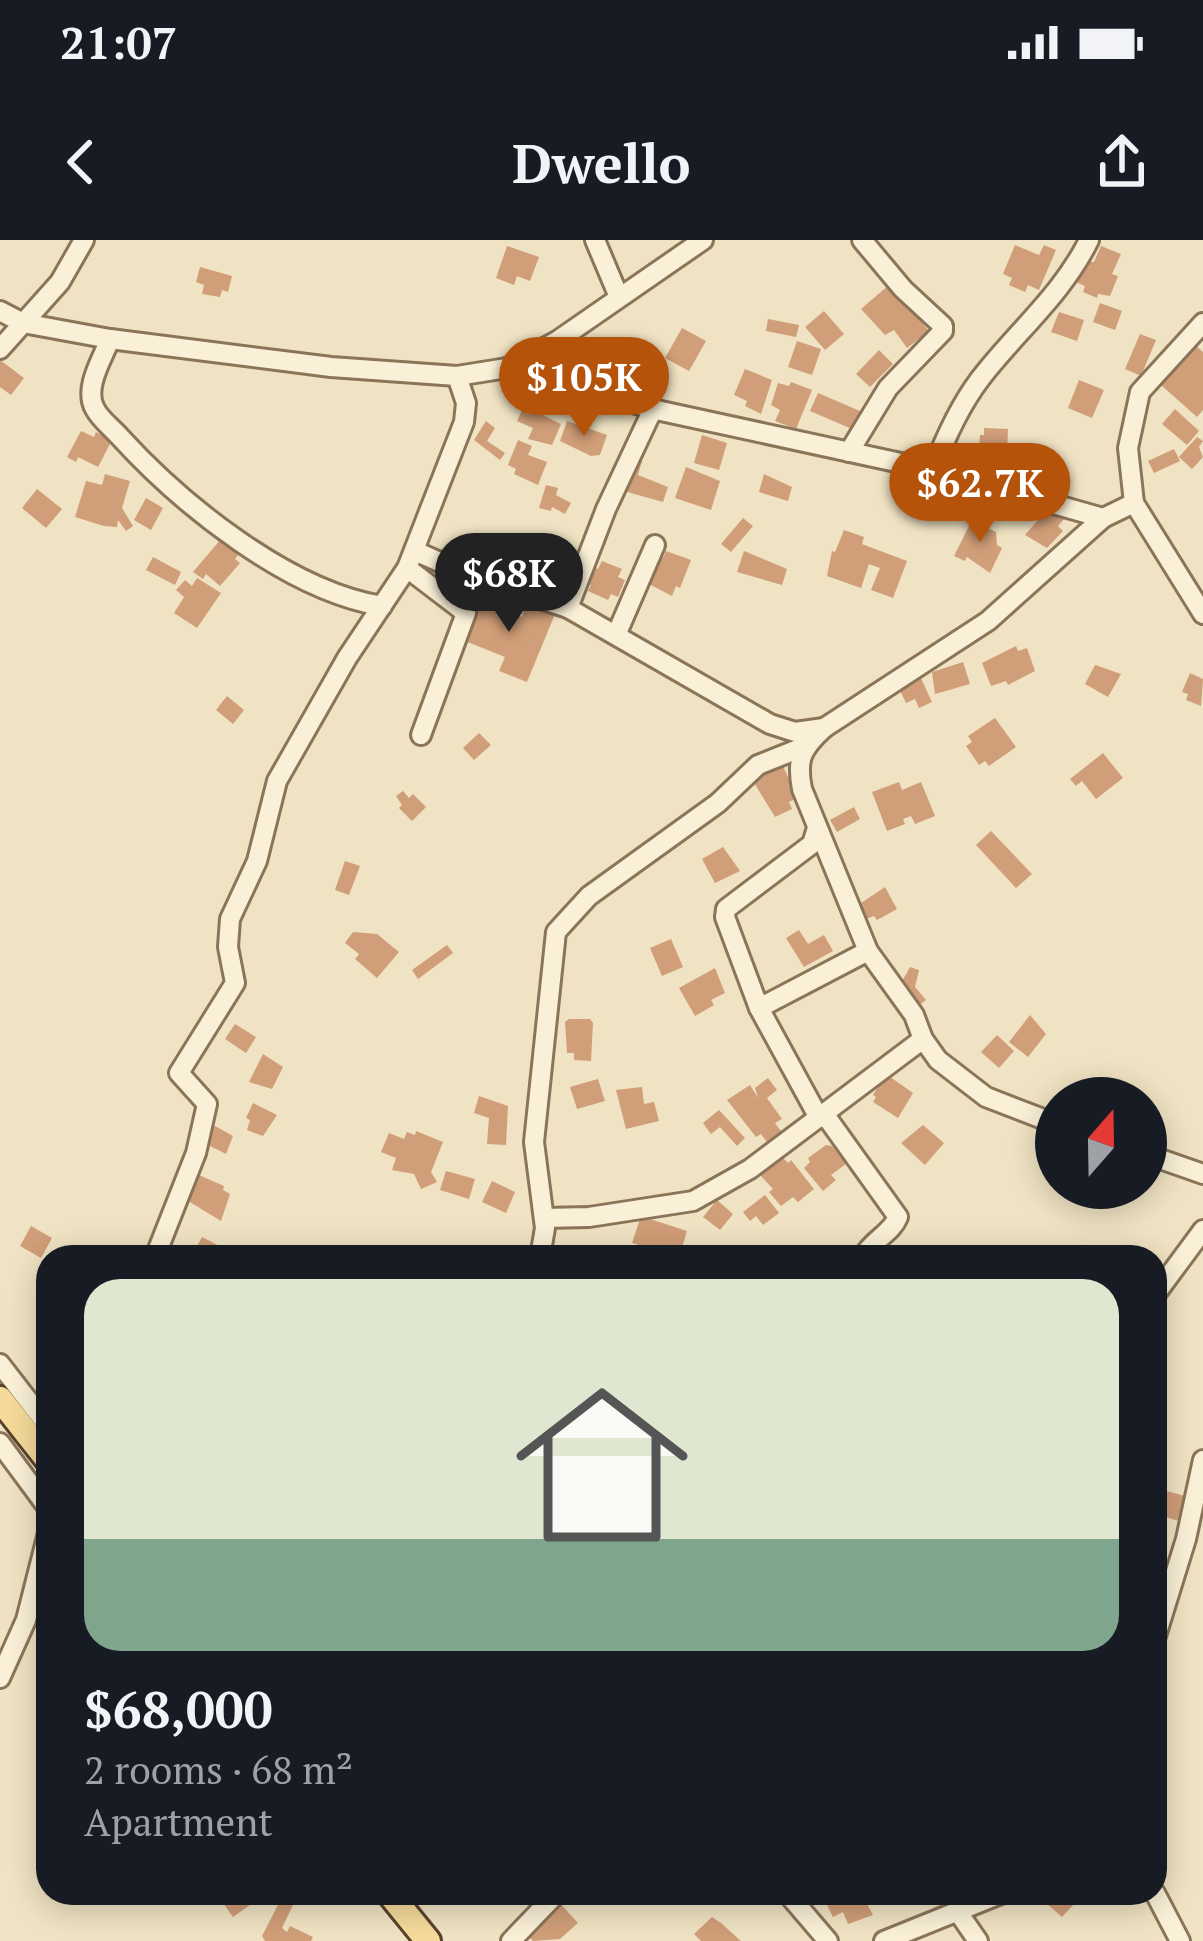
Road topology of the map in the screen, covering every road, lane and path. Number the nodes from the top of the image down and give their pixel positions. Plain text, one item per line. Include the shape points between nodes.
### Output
1 (84, 240) edge
2 (595, 240) edge
3 (704, 240) edge
4 (1089, 240) edge
5 (871, 244) edge
6 (620, 297) junction
7 (0, 311) edge
8 (1203, 322) edge
9 (23, 323) junction
10 (110, 339) junction
11 (0, 349) edge
12 (507, 368) junction
13 (458, 376) junction
14 (653, 409) junction
15 (849, 452) junction
16 (933, 470) junction
17 (1134, 503) junction
18 (1102, 518) junction
19 (655, 545) dead end
20 (411, 560) junction
21 (382, 606) junction
22 (568, 608) junction
23 (1203, 614) edge
24 (617, 633) junction
25 (770, 724) junction
26 (824, 728) junction
27 (421, 735) dead end
28 (794, 751) junction
29 (817, 828) junction
30 (868, 951) junction
31 (759, 1008) junction
32 (923, 1039) junction
33 (1035, 1116) edge
34 (822, 1117) junction
35 (1167, 1161) edge
36 (1203, 1174) edge
37 (544, 1218) junction
38 (1203, 1230) edge
39 (160, 1245) edge
40 (541, 1245) edge
41 (870, 1245) edge
42 (1167, 1279) edge
43 (0, 1364) edge
44 (0, 1400) edge
45 (36, 1410) edge
46 (0, 1443) edge
47 (36, 1445) edge
48 (1203, 1460) edge
49 (36, 1492) edge
50 (36, 1581) edge
51 (1167, 1600) edge
52 (0, 1678) edge
53 (399, 1905) edge
54 (546, 1905) edge
55 (797, 1905) edge
56 (975, 1905) edge
57 (1161, 1905) edge
58 (958, 1912) junction
59 (428, 1941) edge
60 (511, 1941) edge
61 (828, 1941) edge
62 (884, 1941) edge
63 (978, 1941) edge
64 (1180, 1941) edge

1 - 9 street via 61,282
2 - 6 street
3 - 6 street
4 - 16 street via 1042,312 970,394
5 - 15 street via 943,331 888,388
6 - 12 street
7 - 9 street
8 - 17 street via 1140,392 1128,448
9 - 10 street
9 - 11 street
10 - 13 street
10 - 21 street via 90,394 139,458 272,562
12 - 13 street
12 - 14 street
13 - 20 street via 464,422
14 - 15 street
14 - 22 street
15 - 16 street
16 - 18 street
17 - 18 street
17 - 23 street
18 - 26 street via 988,621
19 - 24 street
20 - 21 street
20 - 22 street
20 - 27 street via 466,613
21 - 39 street via 277,781 257,861 230,919 235,983 179,1073 207,1104
22 - 24 street
24 - 25 street
25 - 26 street via 795,732
25 - 28 street
26 - 28 street
28 - 29 street
28 - 37 street via 758,765 589,896 556,932 534,1142
29 - 30 street
29 - 31 street via 812,844 726,909
30 - 31 street
30 - 32 street
31 - 34 street
32 - 33 street via 986,1097
32 - 34 street
34 - 37 street via 693,1201
34 - 41 street via 898,1217
35 - 36 street
37 - 40 street
38 - 42 street
43 - 45 street
44 - 47 main road
46 - 49 street
48 - 51 street
50 - 52 street
53 - 59 main road
54 - 60 street
55 - 61 street
56 - 58 street
57 - 64 street
58 - 62 street
58 - 63 street

